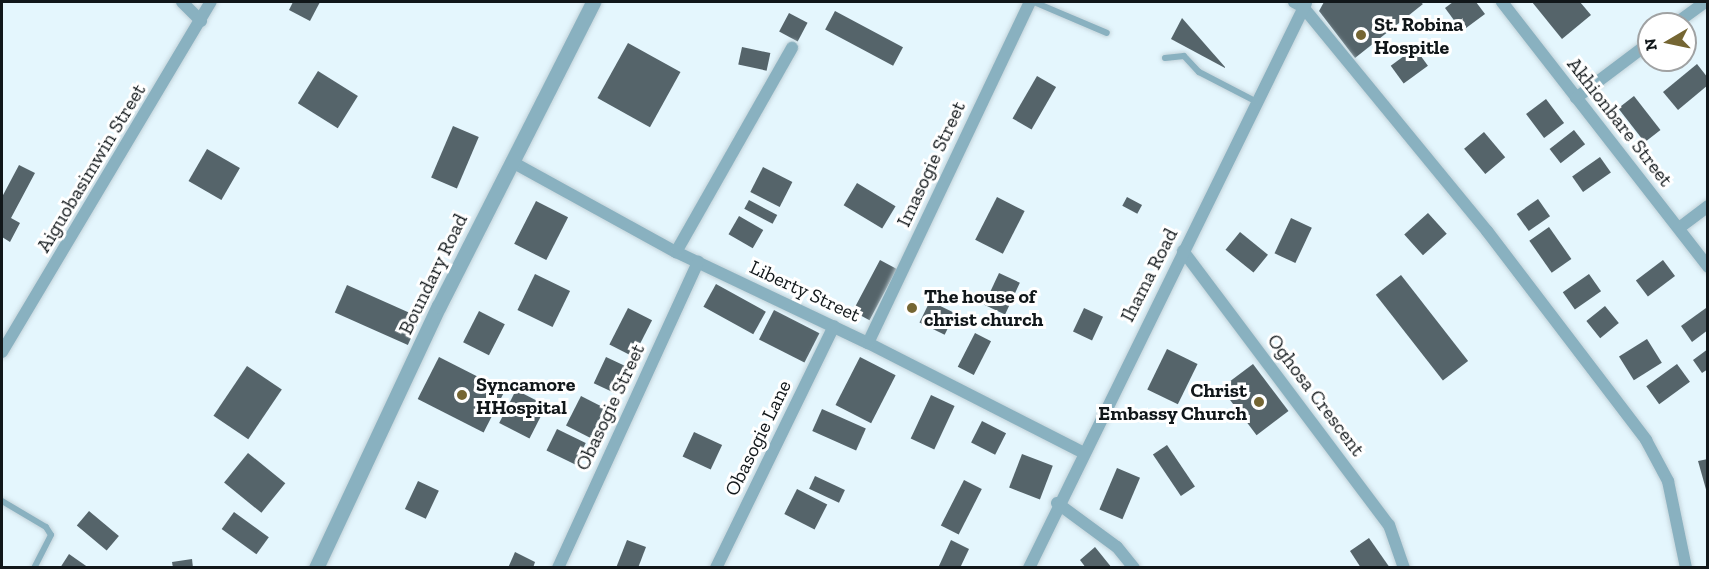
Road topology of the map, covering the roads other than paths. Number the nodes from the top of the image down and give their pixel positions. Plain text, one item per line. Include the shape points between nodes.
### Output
1 (182, 2) edge
2 (211, 2) edge
3 (593, 2) edge
4 (1032, 2) edge
5 (1502, 2) edge
6 (1705, 2) edge
7 (1301, 3) edge
8 (1691, 12) edge
9 (201, 21) junction
10 (1107, 33) dead end
11 (792, 48) dead end
12 (1637, 52) edge
13 (1165, 58) dead end
14 (1576, 98) junction
15 (1257, 102) junction
16 (512, 162) junction
17 (1707, 206) edge
18 (1679, 228) junction
19 (1183, 251) junction
20 (676, 252) junction
21 (698, 262) junction
22 (1707, 267) edge
23 (834, 326) junction
24 (868, 343) junction
25 (2, 352) edge
26 (1082, 452) junction
27 (2, 501) edge
28 (1057, 503) junction
29 (34, 567) edge
30 (316, 567) edge
31 (558, 567) edge
32 (716, 567) edge
33 (1029, 567) edge
34 (1134, 567) edge
35 (1404, 567) edge
36 (1686, 567) edge

1 - 9 street
2 - 9 street, Aiguobasimwin Street
3 - 16 street, Boundary Road
4 - 10 lane
4 - 24 street, Imasogie Street
5 - 14 street, Akhionbare Street
6 - 8 street
7 - 15 street, Ihama Road
7 - 36 street via 1487,231 1646,440 1668,481
9 - 25 street, Aiguobasimwin Street
11 - 20 street
12 - 14 street
13 - 15 lane via 1184,56 1199,72
14 - 18 street, Akhionbare Street
15 - 19 street, Ihama Road
16 - 20 street, Liberty Street
16 - 30 street, Boundary Road
17 - 18 street
18 - 22 street, Akhionbare Street
19 - 26 street, Ihama Road
19 - 35 street, Oghosa Crescent via 1389,525
20 - 21 street, Liberty Street
21 - 23 street, Liberty Street
21 - 31 street, Obasogie Street
23 - 24 street, Liberty Street
23 - 32 street, Obasogie Lane
24 - 26 street, Liberty Street
26 - 28 street, Ihama Road
27 - 29 lane via 46,527 51,535
28 - 33 street, Ihama Road
28 - 34 street via 1117,547

